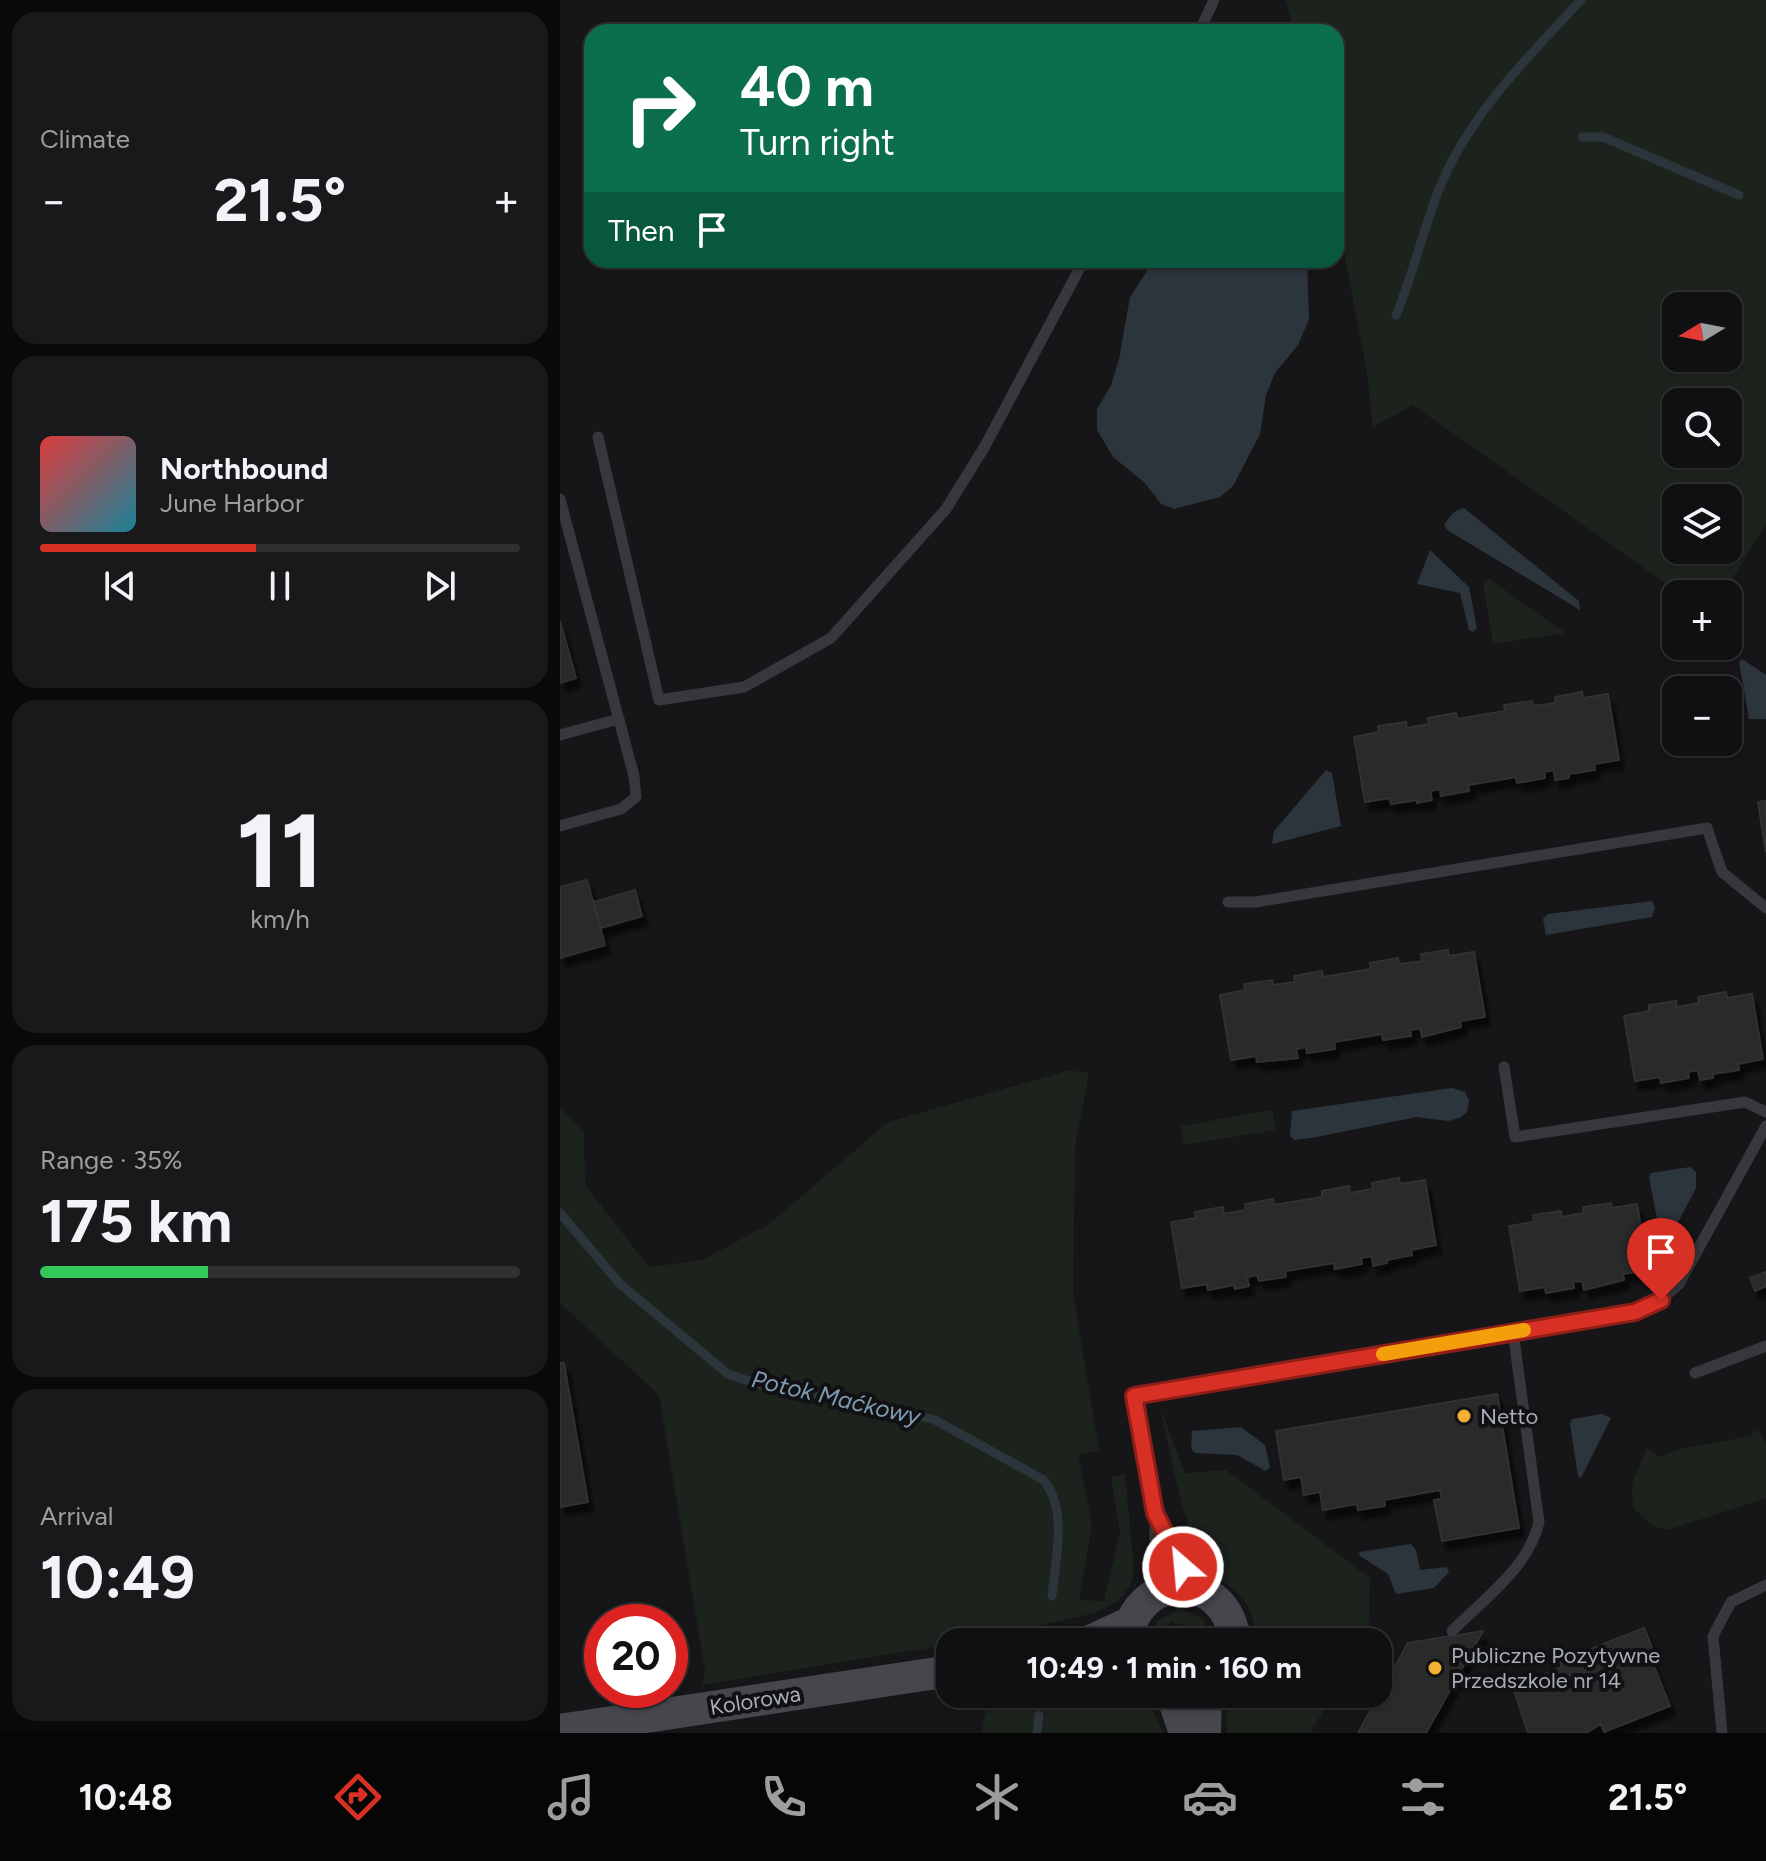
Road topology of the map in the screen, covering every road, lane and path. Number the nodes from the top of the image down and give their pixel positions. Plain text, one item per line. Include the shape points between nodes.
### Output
1 (1214, 0) edge
2 (1203, 24) edge
3 (1080, 268) edge
4 (598, 437) dead end
5 (560, 499) edge
6 (619, 719) junction
7 (560, 735) edge
8 (560, 826) edge
9 (1228, 902) dead end
10 (1766, 908) edge
11 (1504, 1067) dead end
12 (1766, 1112) edge
13 (1766, 1126) edge
14 (1513, 1332) junction
15 (1766, 1346) edge
16 (1695, 1373) dead end
17 (1155, 1513) junction
18 (1766, 1585) edge
19 (1194, 1588) junction
20 (1155, 1592) junction
21 (1129, 1628) edge
22 (1233, 1628) edge
23 (1452, 1631) dead end
24 (936, 1673) edge
25 (1180, 1708) edge
26 (1206, 1708) edge
27 (560, 1730) edge
28 (1185, 1733) edge
29 (1205, 1733) edge
30 (1722, 1733) edge

1 - 2 lane
3 - 4 lane via 946,509 831,638 744,687 659,700
5 - 6 lane
6 - 7 lane
6 - 8 lane via 636,797 621,809
9 - 10 lane via 1270,900 1707,828 1722,872
11 - 12 lane via 1515,1137 1745,1102
13 - 14 lane via 1679,1284 1661,1300 1635,1312
14 - 17 lane via 1134,1396
14 - 23 lane via 1539,1522 1534,1543 1521,1561
15 - 16 lane
17 - 19 lane
17 - 20 lane
18 - 30 lane via 1731,1602 1713,1636
19 - 20 street
19 - 22 street via 1223,1607
20 - 21 street via 1139,1605
24 - 27 street, Kolorowa
25 - 28 street
26 - 29 street

